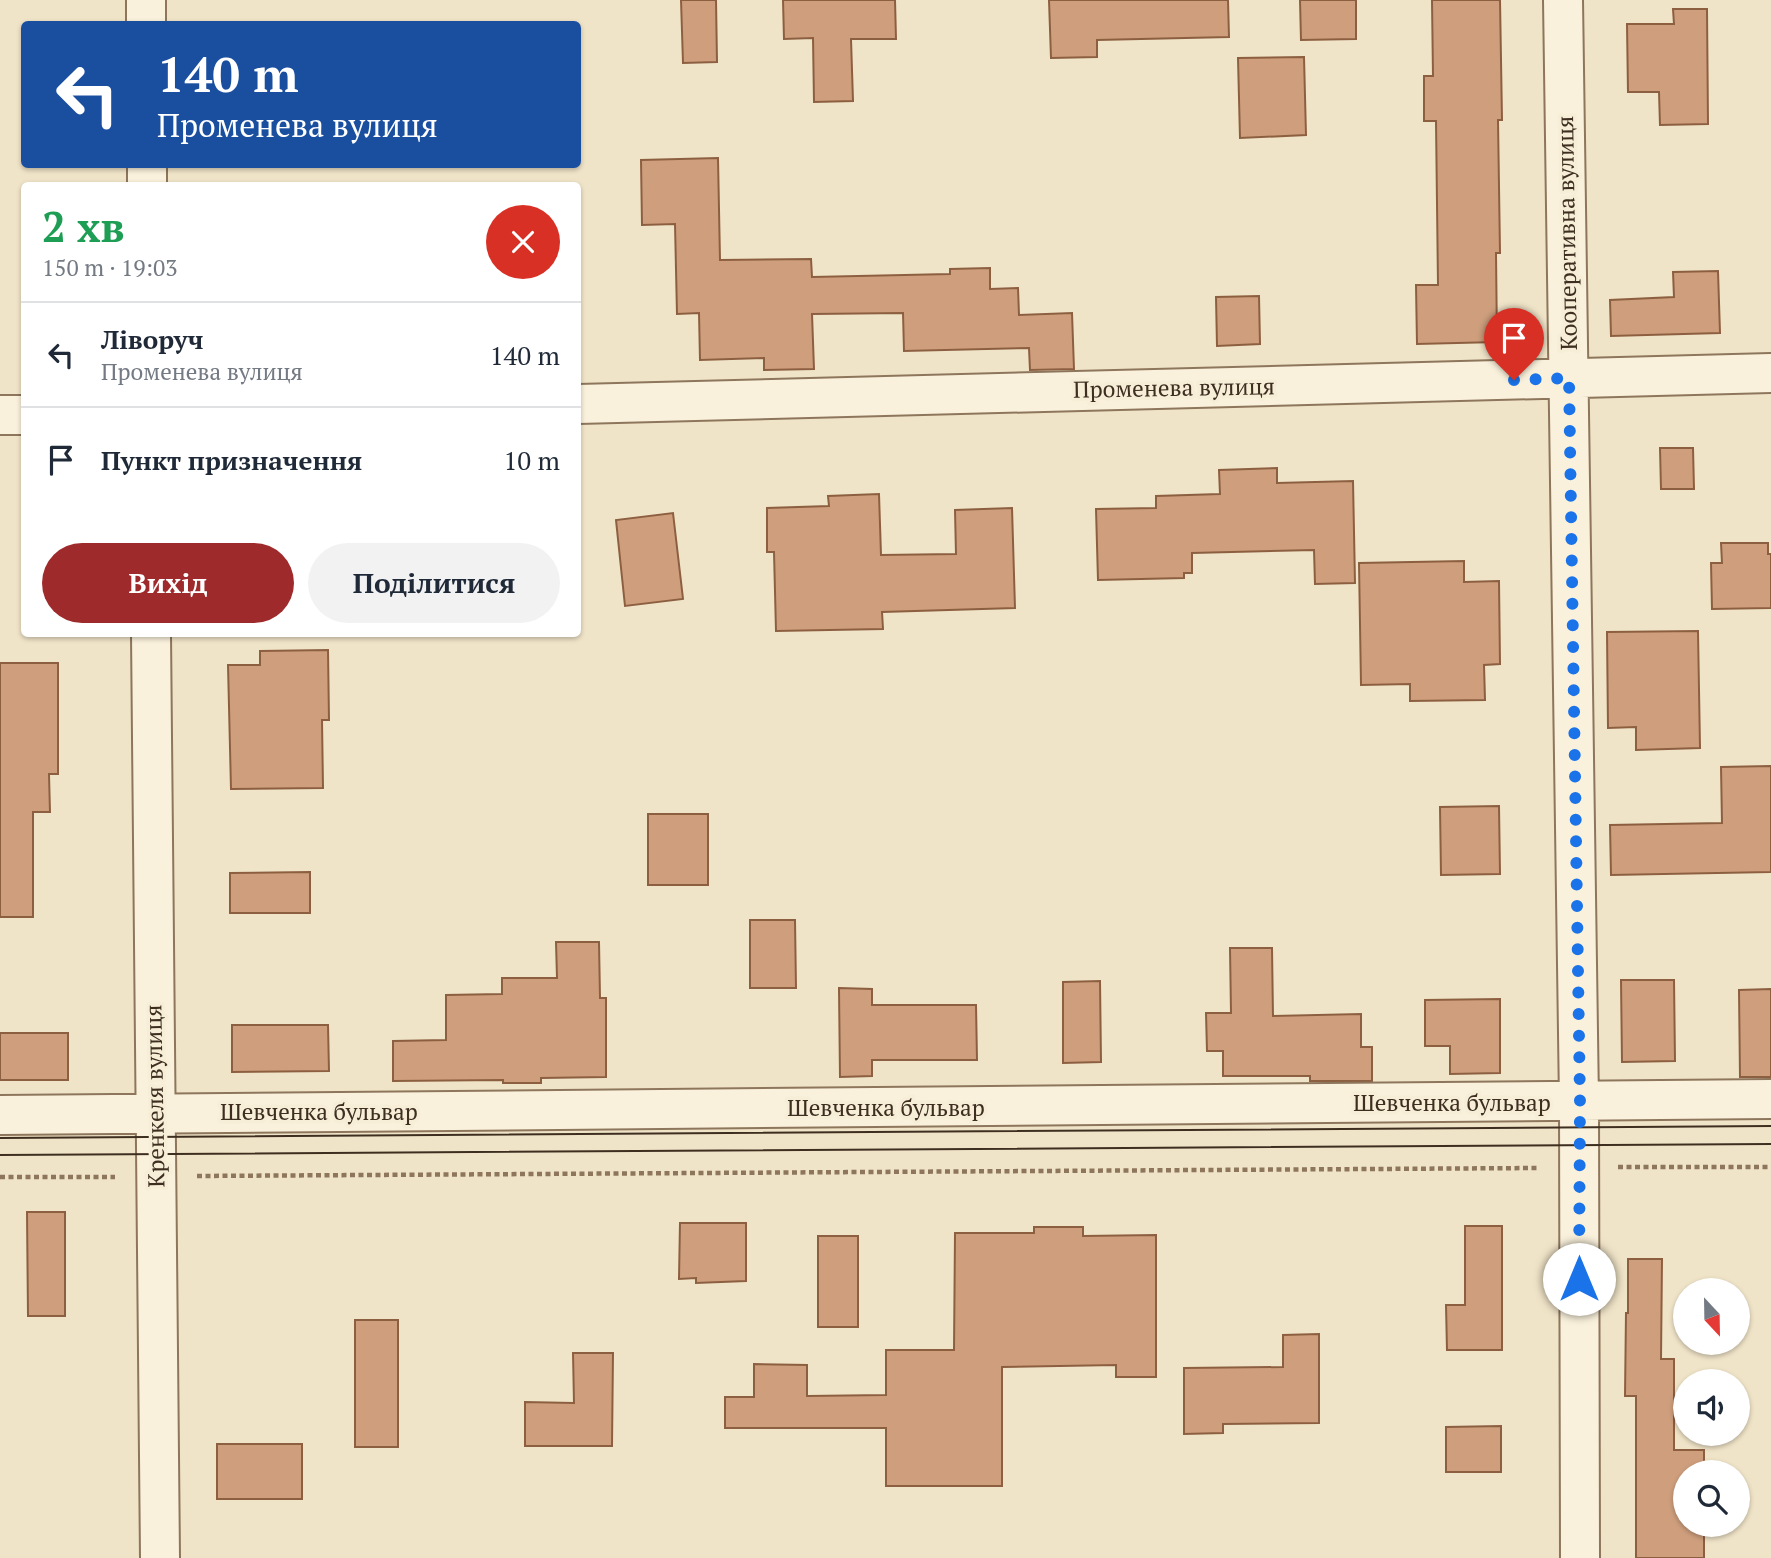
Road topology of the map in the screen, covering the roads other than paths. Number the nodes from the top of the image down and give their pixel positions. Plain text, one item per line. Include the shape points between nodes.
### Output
1 (146, 0) edge
2 (1563, 0) edge
3 (146, 21) edge
4 (1771, 373) edge
5 (1569, 378) junction
6 (581, 404) edge
7 (0, 415) edge
8 (21, 415) edge
9 (151, 637) edge
10 (1771, 1099) edge
11 (1580, 1102) junction
12 (155, 1114) junction
13 (0, 1115) edge
14 (160, 1558) edge
15 (1580, 1558) edge

1 - 3 street
2 - 5 street, Кооперативна вулиця
4 - 5 street, Променева вулиця
5 - 6 street, Променева вулиця
5 - 11 street, Кооперативна вулиця
7 - 8 street
9 - 12 street, Кренкеля вулиця
10 - 11 street, Шевченка бульвар
11 - 12 street, Шевченка бульвар
11 - 15 street, Кооперативна вулиця
12 - 13 street, Шевченка бульвар
12 - 14 street, Кренкеля вулиця

